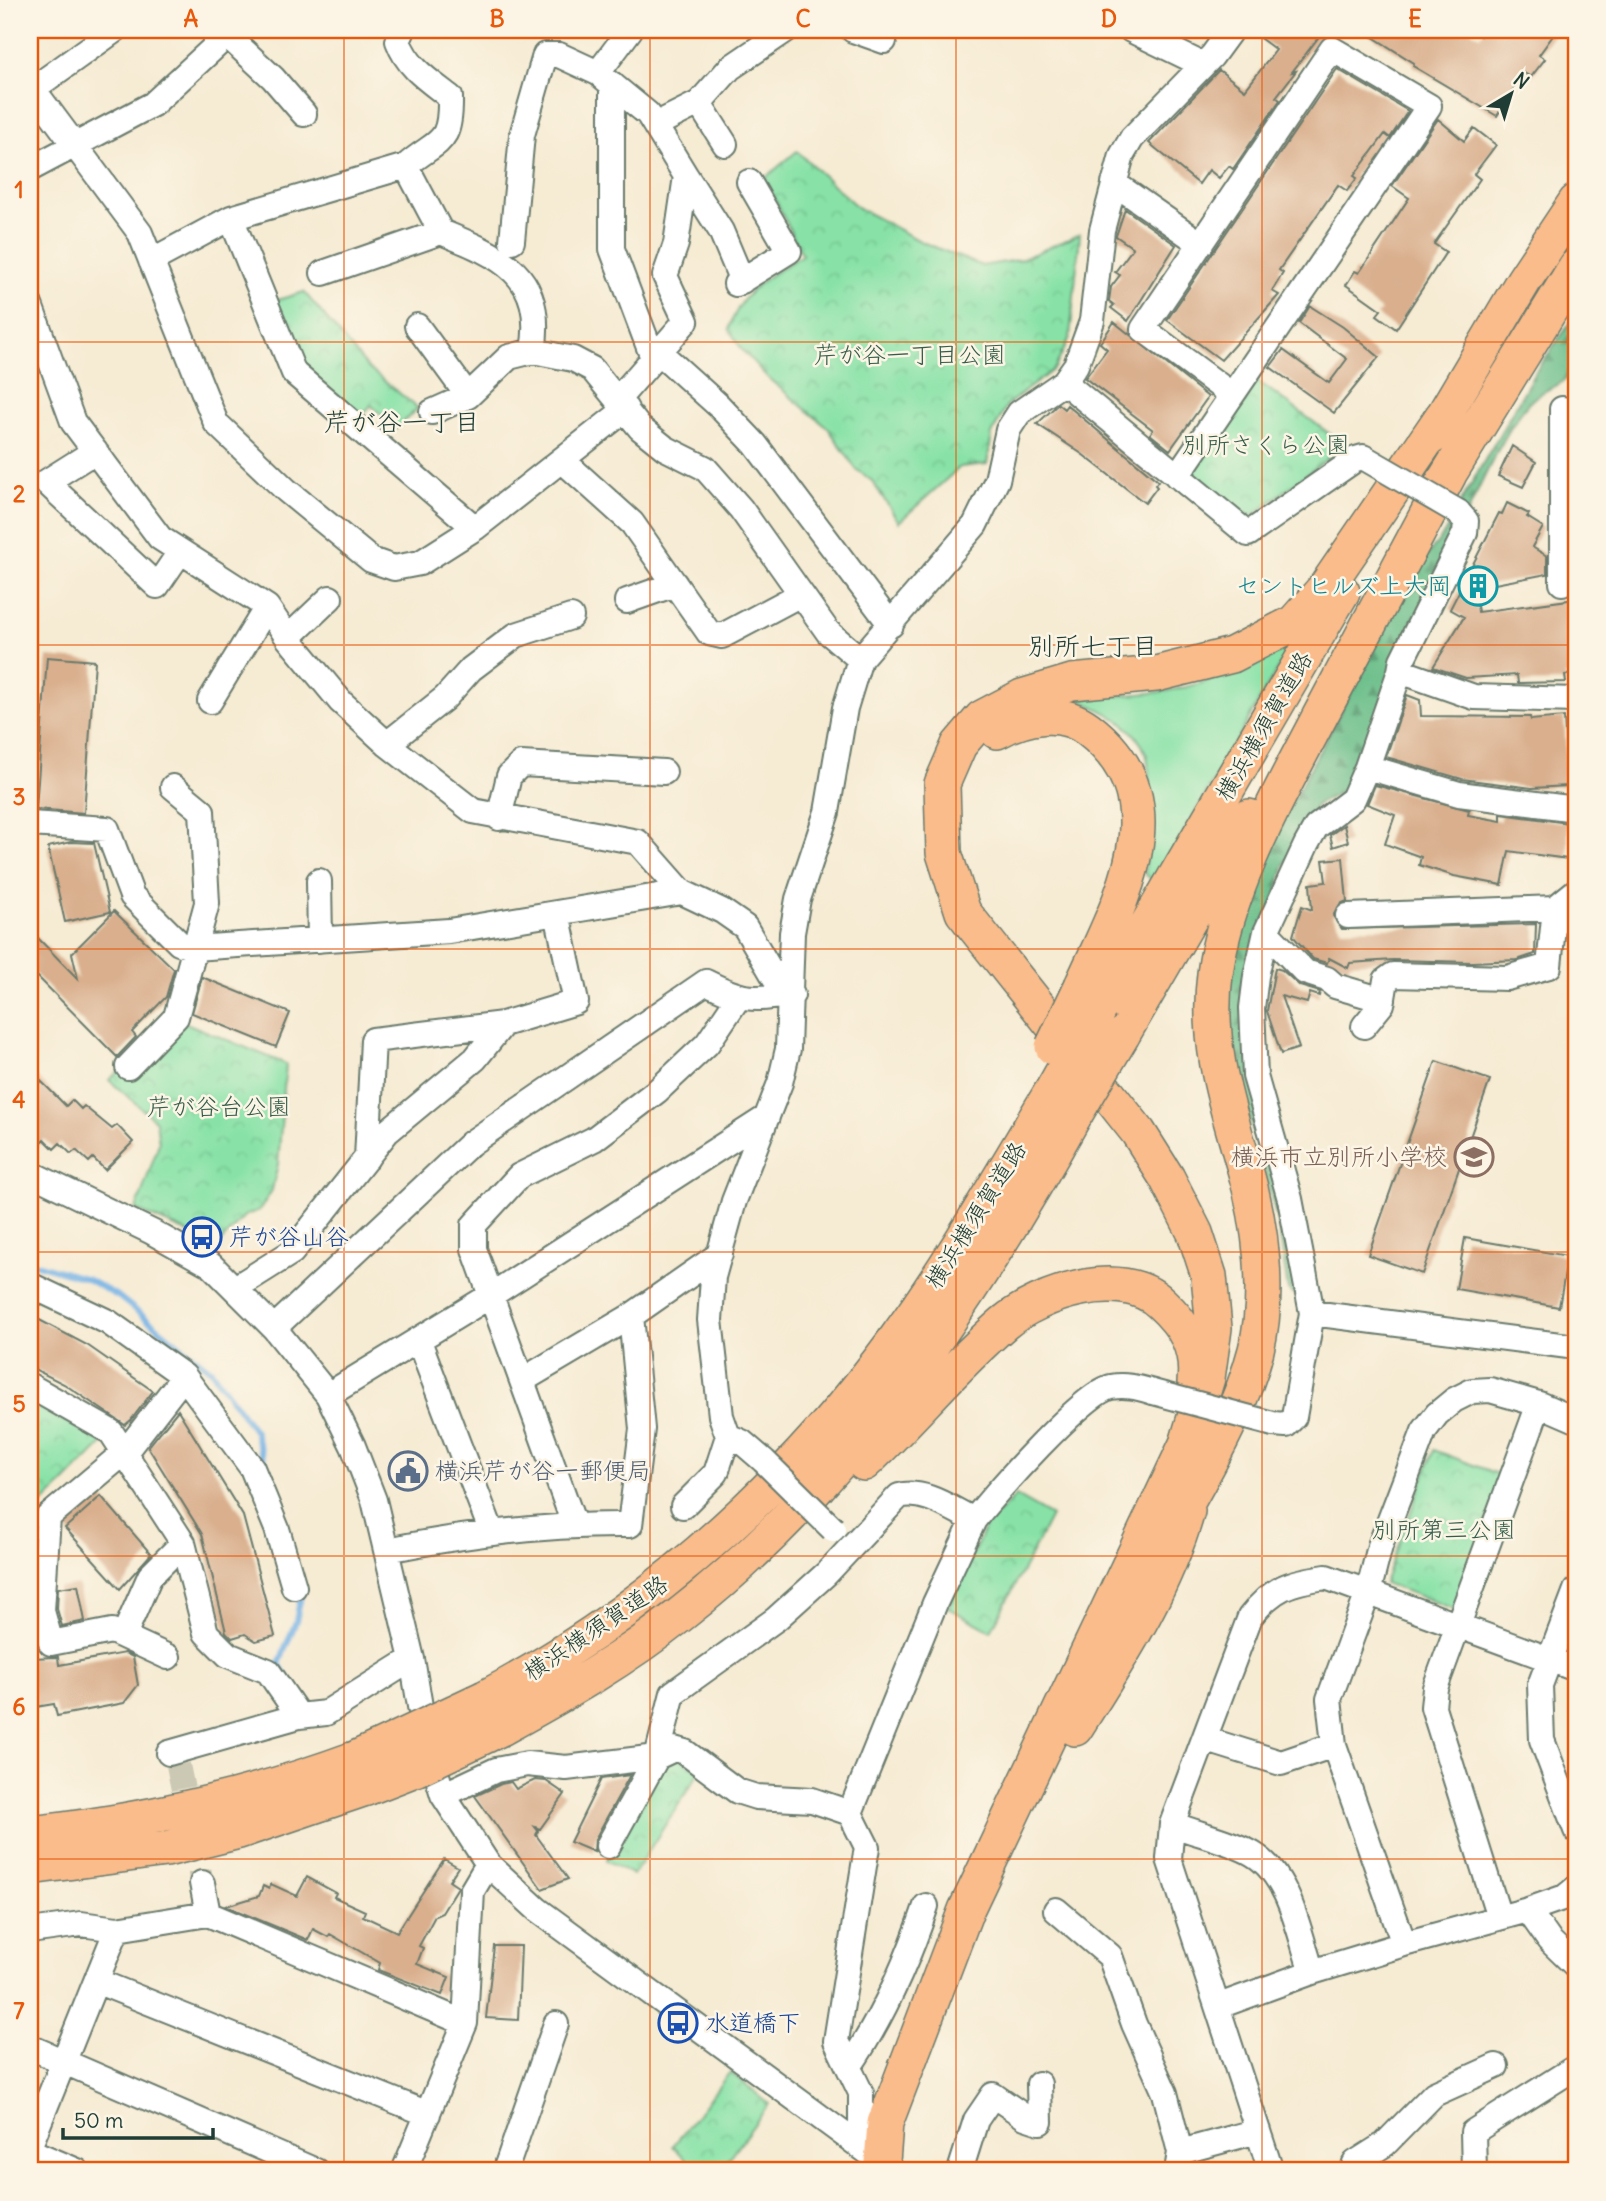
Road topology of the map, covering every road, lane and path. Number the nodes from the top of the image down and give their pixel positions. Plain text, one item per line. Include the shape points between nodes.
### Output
1 (115, 30) edge
2 (403, 30) edge
3 (786, 30) edge
4 (853, 30) edge
5 (1130, 30) edge
6 (1231, 30) edge
7 (231, 33) edge
8 (619, 34) edge
9 (884, 40) dead end
10 (1203, 65) junction
11 (605, 78) junction
12 (31, 90) edge
13 (699, 103) junction
14 (304, 114) dead end
15 (655, 125) junction
16 (725, 144) dead end
17 (72, 145) junction
18 (406, 166) junction
19 (30, 169) edge
20 (686, 176) junction
21 (749, 182) dead end
22 (1114, 183) junction
23 (1576, 202) edge
24 (231, 218) junction
25 (441, 232) junction
26 (512, 241) dead end
27 (1201, 244) junction
28 (151, 261) junction
29 (1576, 267) edge
30 (323, 273) dead end
31 (30, 305) edge
32 (417, 326) dead end
33 (533, 351) junction
34 (656, 355) junction
35 (1064, 382) junction
36 (1232, 395) junction
37 (468, 396) junction
38 (622, 404) junction
39 (432, 412) dead end
40 (1576, 412) edge
41 (1443, 416) junction
42 (95, 451) junction
43 (562, 460) junction
44 (1448, 474) junction
45 (1177, 476) junction
46 (475, 528) junction
47 (180, 552) junction
48 (675, 584) junction
49 (1562, 588) edge
50 (801, 594) junction
51 (330, 598) dead end
52 (627, 601) dead end
53 (267, 607) junction
54 (571, 617) dead end
55 (891, 625) junction
56 (288, 638) junction
57 (860, 659) junction
58 (1401, 666) junction
59 (1576, 700) edge
60 (210, 701) dead end
61 (387, 744) junction
62 (1367, 767) junction
63 (664, 772) dead end
64 (173, 787) dead end
65 (1576, 809) edge
66 (499, 818) junction
67 (30, 824) edge
68 (319, 881) dead end
69 (1576, 891) edge
70 (682, 892) junction
71 (1555, 908) junction
72 (557, 913) junction
73 (1348, 916) dead end
74 (1266, 932) junction
75 (320, 940) junction
76 (194, 948) junction
77 (792, 995) junction
78 (1091, 997) junction
79 (738, 998) junction
80 (1383, 1000) junction
81 (503, 1024) junction
82 (1364, 1026) dead end
83 (128, 1067) dead end
84 (1056, 1093) junction
85 (767, 1116) junction
86 (366, 1158) junction
87 (30, 1173) edge
88 (720, 1254) junction
89 (30, 1285) edge
90 (235, 1288) junction
91 (493, 1294) junction
92 (1312, 1314) junction
93 (631, 1316) junction
94 (274, 1328) junction
95 (419, 1341) junction
96 (1576, 1347) edge
97 (184, 1376) junction
98 (523, 1380) junction
99 (30, 1386) edge
100 (328, 1395) junction
101 (1539, 1404) junction
102 (1576, 1420) edge
103 (728, 1436) junction
104 (1199, 1450) junction
105 (126, 1451) junction
106 (683, 1506) dead end
107 (974, 1520) junction
108 (574, 1524) junction
109 (492, 1534) junction
110 (183, 1543) junction
111 (851, 1546) junction
112 (387, 1550) junction
113 (728, 1576) junction
114 (294, 1587) dead end
115 (1576, 1590) edge
116 (1368, 1593) junction
117 (1460, 1626) junction
118 (124, 1635) junction
119 (168, 1657) dead end
120 (412, 1659) junction
121 (1551, 1659) junction
122 (1576, 1669) edge
123 (493, 1713) junction
124 (299, 1716) junction
125 (1204, 1739) junction
126 (1334, 1745) junction
127 (175, 1757) dead end
128 (657, 1757) junction
129 (361, 1774) junction
130 (443, 1796) junction
131 (850, 1813) junction
132 (1172, 1824) junction
133 (1576, 1830) edge
134 (30, 1834) edge
135 (608, 1846) dead end
136 (488, 1864) junction
137 (30, 1867) edge
138 (202, 1883) tunnel mouth
139 (1576, 1888) edge
140 (926, 1906) dead end
141 (1056, 1910) dead end
142 (1528, 1910) junction
143 (208, 1914) junction
144 (1499, 1917) junction
145 (117, 1929) junction
146 (30, 1931) edge
147 (1404, 1944) junction
148 (1576, 1966) edge
149 (1312, 1972) junction
150 (96, 1981) junction
151 (1219, 2007) junction
152 (465, 2023) junction
153 (556, 2024) dead end
154 (30, 2047) edge
155 (64, 2061) junction
156 (1496, 2066) dead end
157 (849, 2067) junction
158 (1576, 2067) edge
159 (1039, 2084) dead end
160 (428, 2114) junction
161 (1258, 2131) junction
162 (30, 2145) edge
163 (30, 2151) edge
164 (879, 2160) edge
165 (1179, 2162) edge
166 (77, 2171) edge
167 (316, 2171) edge
168 (404, 2171) edge
169 (505, 2171) edge
170 (960, 2171) edge
171 (1270, 2171) edge
172 (1352, 2171) edge
173 (1474, 2171) edge

1 - 12 street
2 - 18 street via 398,41 404,58 450,97 451,114 442,142
3 - 13 street via 730,68
4 - 9 street
5 - 10 street
6 - 10 street
7 - 14 street
7 - 17 street via 153,104
8 - 11 street
10 - 22 street via 1132,138
11 - 15 street
11 - 26 street via 559,55 545,55 522,135
11 - 34 street via 612,249
12 - 17 street
13 - 15 street
13 - 16 street
15 - 20 street
17 - 19 street
17 - 28 street via 140,233
18 - 24 street
18 - 25 street
20 - 21 street via 721,231 739,283 789,251
20 - 34 street via 676,244 665,276 686,321
22 - 27 street
22 - 35 street via 1102,230 1092,321 1084,348
23 - 41 highway, 横浜横須賀道路
24 - 28 street
24 - 46 street via 268,294 294,373
25 - 30 street
25 - 33 street via 488,251 516,270 532,296
27 - 36 street via 1143,329
27 - 36 street via 1332,49 1429,106
28 - 46 street via 216,423 363,567 420,563
29 - 44 highway, 横浜横須賀道路
31 - 42 street via 73,422
32 - 37 street
33 - 37 street via 509,357
33 - 38 street via 573,359 592,369
34 - 38 street
34 - 55 street via 719,406 755,444
35 - 45 street
35 - 55 street via 1020,413 1008,430 995,488 975,525
36 - 45 street
37 - 39 street
38 - 43 street
38 - 50 street via 640,428 665,448 705,468 741,509
40 - 49 street via 1562,409
41 - 78 highway, 横浜横須賀道路
41 - 104 highway via 1326,587 1294,623 1232,655 1156,674 1072,682 1021,697 982,718 959,745 942,784 944,853 963,912 1138,1132 1195,1233 1209,1276 1214,1328
42 - 47 street via 160,538
42 - 47 street via 46,482 157,586
43 - 46 street
43 - 48 street via 632,523
44 - 84 highway, 横浜横須賀道路, bridge via 1122,1035
44 - 104 highway via 1267,817 1232,907 1215,972 1211,1027 1215,1064 1256,1221 1262,1306 1256,1350 1240,1394
45 - 58 street, bridge via 1248,534 1363,457 1458,512 1466,521 1465,533
47 - 53 street
48 - 50 street via 709,633 722,636
48 - 52 street
50 - 57 street via 828,632
51 - 56 street
53 - 56 street
53 - 60 street
54 - 61 street via 516,635
55 - 57 street
56 - 61 street via 341,702
57 - 77 street via 845,708 827,812 798,899 792,933
58 - 59 street via 1474,697
58 - 62 street
61 - 66 street via 472,811
62 - 65 street via 1459,794
62 - 74 street via 1353,799 1316,827
63 - 66 street via 521,764 509,776
64 - 76 street via 202,811 207,903
66 - 70 street via 638,842
67 - 76 street via 107,829 132,896 179,943
68 - 75 street
69 - 71 street
70 - 72 street
70 - 77 street via 745,927 776,980
71 - 73 street
71 - 80 street via 1549,966 1507,978 1394,975 1386,980
72 - 75 street via 449,931
72 - 81 street via 576,1002
74 - 80 street via 1305,972
74 - 92 street via 1252,1008 1255,1076 1290,1199
75 - 76 street
76 - 83 street via 176,1017
77 - 79 street
77 - 85 street via 788,1049
78 - 84 highway, 横浜横須賀道路, bridge
78 - 104 highway via 1135,848 1139,808 1129,776 1107,743 1083,726 1052,715 1020,719 984,739 955,794 961,867 985,918 1153,1125 1211,1222 1227,1276 1231,1345 1228,1385
79 - 91 street via 707,1044 657,1091 594,1139 519,1176 474,1225 474,1249
79 - 94 street via 706,982 471,1143
80 - 82 street
81 - 86 street via 475,1059 387,1132
81 - 86 street via 373,1040
84 - 113 highway, 横浜横須賀道路 via 984,1271 925,1356 831,1471
84 - 123 highway, 横浜横須賀道路 via 897,1338 852,1396 754,1503 653,1593 537,1670
85 - 88 street via 734,1200
85 - 91 street
86 - 90 street via 292,1252
87 - 90 street via 152,1231 211,1265
88 - 93 street
88 - 103 street via 710,1320 721,1416
89 - 97 street via 108,1322
90 - 94 street
91 - 95 street
91 - 98 street
92 - 96 street
92 - 107 street, bridge via 1294,1417 1286,1425 1129,1385 1109,1387 1072,1413
93 - 98 street
93 - 108 street via 642,1429 630,1525
94 - 100 street
95 - 100 street
95 - 109 street
97 - 105 street
97 - 114 street via 252,1468
98 - 108 street
99 - 105 street via 92,1419 111,1432
100 - 112 street via 354,1446
101 - 102 street
101 - 116 street via 1490,1390 1472,1391 1437,1414 1424,1431 1380,1546
101 - 117 street
103 - 106 street via 716,1473
103 - 111 street, bridge via 764,1461
104 - 113 highway via 1195,1349 1179,1320 1158,1300 1125,1286 1086,1286 1044,1300 1005,1322 806,1518
104 - 164 highway via 1065,1724 966,1910 885,2123
105 - 110 street
105 - 118 street via 48,1517 42,1611 51,1643 112,1631
107 - 111 street via 910,1493 899,1496
107 - 131 street via 934,1603
108 - 109 street
109 - 112 street
110 - 118 street via 150,1576
110 - 124 street via 206,1633 228,1655 268,1671
111 - 128 street via 776,1619 673,1693
112 - 120 street
113 - 123 highway, 横浜横須賀道路 via 622,1658
115 - 121 street
116 - 117 street
116 - 125 street via 1326,1577 1295,1581 1266,1596 1250,1617
116 - 126 street via 1329,1699
117 - 121 street
117 - 144 street via 1433,1707
118 - 119 street
120 - 124 street via 326,1713
120 - 130 street via 425,1736
121 - 122 street
121 - 133 street via 1541,1685 1542,1740
123 - 129 highway, 横浜横須賀道路, bridge
124 - 127 street
125 - 126 street via 1282,1763
125 - 132 street
126 - 147 street
128 - 130 street via 566,1768 527,1764 496,1770
128 - 131 street via 674,1749 685,1752 737,1791 756,1797 811,1800
128 - 135 street
129 - 134 highway, 横浜横須賀道路 via 147,1818
129 - 137 highway, 横浜横須賀道路 via 239,1831 166,1849
130 - 136 street
131 - 157 street via 867,1847 836,2041
132 - 149 street via 1253,1854 1273,1871
132 - 151 street via 1169,1859
136 - 152 street via 472,1891
136 - 164 street via 538,1910
138 - 143 street
139 - 142 street via 1565,1897
140 - 157 street via 906,1964
141 - 165 street via 1110,1956 1165,2092
142 - 144 street
142 - 148 street via 1549,1940
143 - 145 street
143 - 152 street
144 - 147 street
145 - 146 street via 81,1924
145 - 150 street
147 - 149 street
149 - 151 street
150 - 155 street
150 - 160 street
151 - 161 street
152 - 160 street
153 - 169 street
154 - 155 street
155 - 162 street
155 - 167 street
156 - 172 street via 1434,2094 1385,2144 1355,2163
157 - 164 street
158 - 173 street via 1473,2132
159 - 170 street via 1040,2122 1024,2117 993,2095 976,2120
160 - 168 street
161 - 165 street
161 - 171 street
163 - 166 street

